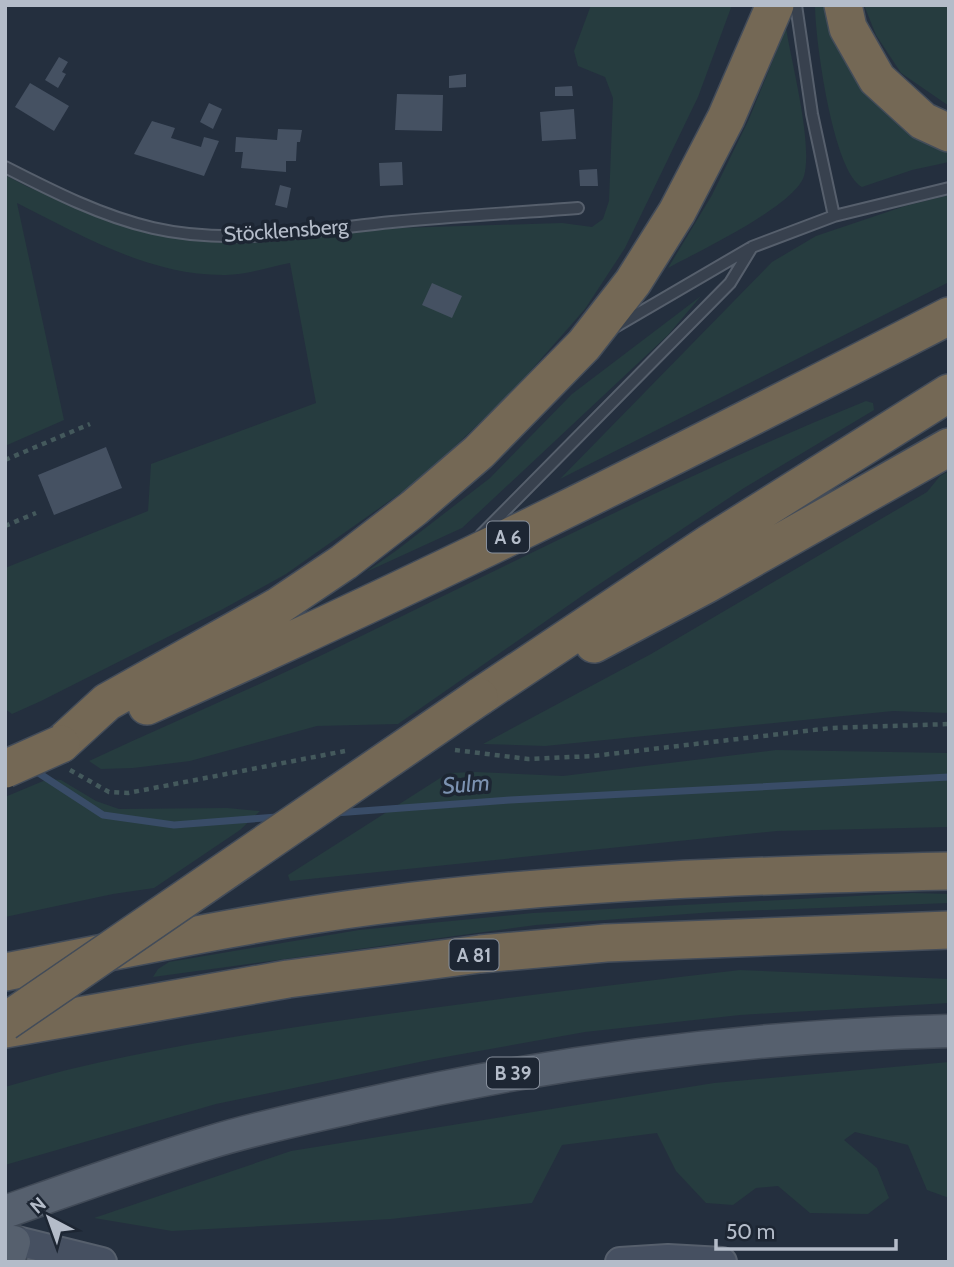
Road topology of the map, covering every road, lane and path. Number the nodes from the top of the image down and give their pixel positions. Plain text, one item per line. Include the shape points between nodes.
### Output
1 (775, 5) edge
2 (796, 5) edge
3 (843, 5) edge
4 (949, 133) edge
5 (5, 167) edge
6 (949, 188) edge
7 (578, 208) dead end
8 (834, 216) junction
9 (752, 247) junction
10 (949, 316) edge
11 (584, 345) junction
12 (949, 393) edge
13 (90, 424) dead end
14 (949, 447) edge
15 (5, 460) edge
16 (36, 513) dead end
17 (5, 526) edge
18 (453, 564) junction
19 (559, 652) junction
20 (949, 723) edge
21 (441, 749) dead end
22 (352, 750) dead end
23 (64, 757) junction
24 (5, 769) edge
25 (949, 871) edge
26 (949, 930) edge
27 (5, 972) edge
28 (5, 1022) edge
29 (5, 1029) edge
30 (949, 1031) edge
31 (8, 1238) edge
32 (102, 1262) edge
33 (620, 1262) edge
34 (722, 1262) edge

1 - 11 highway via 726,118 677,212 633,282
2 - 8 lane via 812,114
3 - 4 highway via 848,28 877,79 923,121
5 - 7 lane, Stöcklensberg via 116,217 198,235 297,232
6 - 8 lane
8 - 9 lane
9 - 11 lane
9 - 18 lane via 730,283
10 - 18 highway, A 6
11 - 23 highway via 479,452 414,508 277,607 107,702
12 - 19 highway via 710,543
13 - 15 path
14 - 19 highway via 707,584
16 - 17 path
18 - 23 highway, A 6
19 - 28 highway, bridge via 479,698
20 - 21 path via 831,728 580,757 528,759
22 - 23 path via 128,793 109,792
23 - 24 highway, A 6, bridge
25 - 27 highway via 595,885 375,906
26 - 29 highway, A 81 via 606,943 480,954 288,979
30 - 31 main road, B 39 via 731,1045 573,1063 452,1084 212,1142 89,1182
31 - 32 street
33 - 34 street

